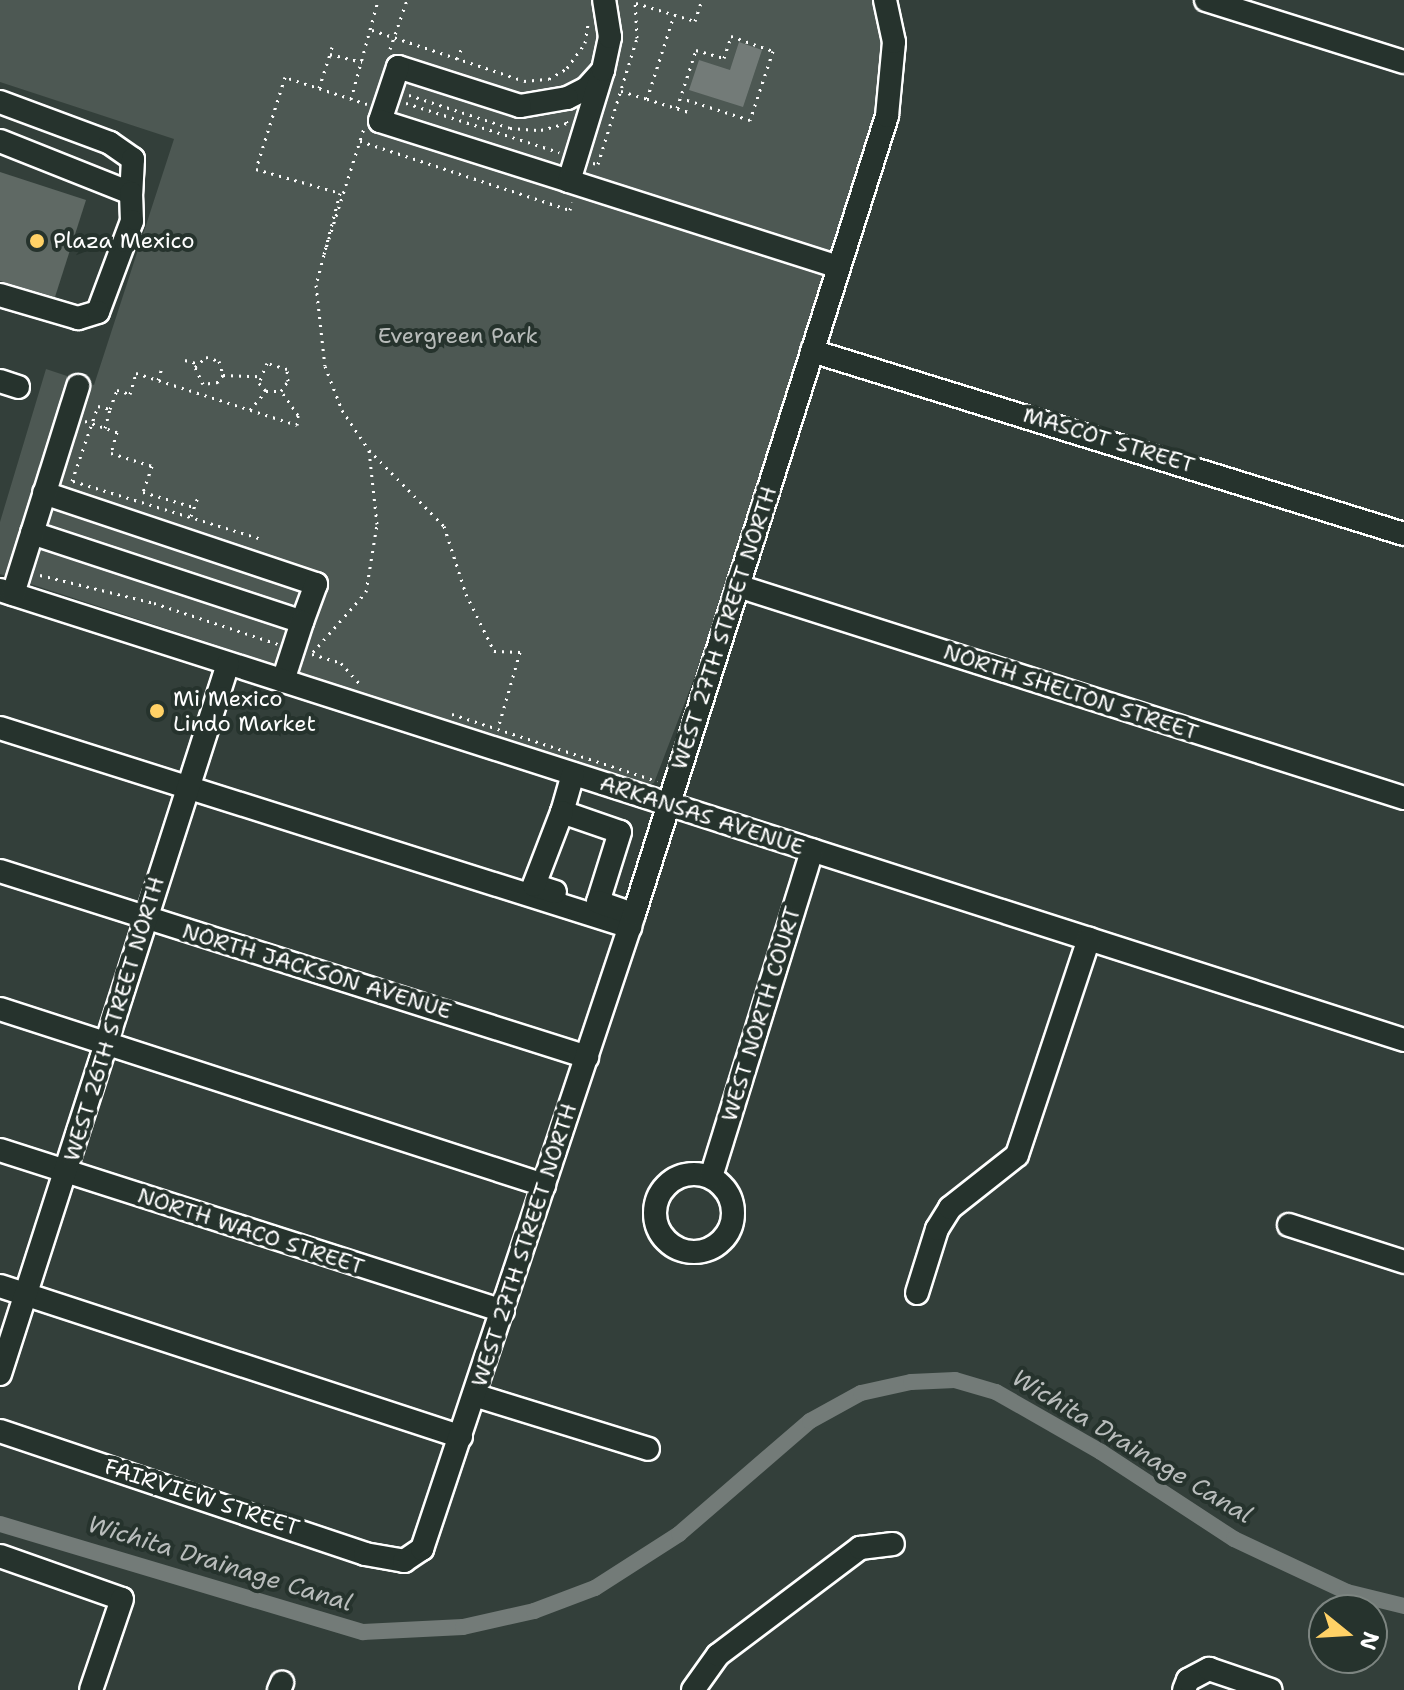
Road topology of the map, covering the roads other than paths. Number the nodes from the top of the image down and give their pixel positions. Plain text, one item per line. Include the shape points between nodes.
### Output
1 (885, 0) edge
2 (1206, 0) edge
3 (595, 6) edge
4 (1404, 62) edge
5 (603, 70) junction
6 (0, 102) edge
7 (0, 141) edge
8 (572, 188) junction
9 (131, 193) junction
10 (839, 267) junction
11 (0, 295) edge
12 (812, 351) junction
13 (78, 386) dead end
14 (47, 484) junction
15 (32, 533) junction
16 (1404, 534) edge
17 (738, 586) junction
18 (6, 592) edge
19 (302, 622) junction
20 (228, 664) junction
21 (283, 681) junction
22 (0, 728) edge
23 (573, 774) junction
24 (187, 785) junction
25 (672, 795) junction
26 (1404, 798) edge
27 (562, 812) junction
28 (812, 850) junction
29 (0, 871) edge
30 (598, 902) junction
31 (146, 917) junction
32 (632, 920) junction
33 (1089, 939) junction
34 (0, 1009) edge
35 (1404, 1040) edge
36 (107, 1044) junction
37 (587, 1057) junction
38 (0, 1150) edge
39 (66, 1171) junction
40 (711, 1177) dead end
41 (544, 1185) junction
42 (1289, 1225) dead end
43 (1404, 1262) edge
44 (0, 1286) edge
45 (917, 1293) dead end
46 (26, 1294) junction
47 (503, 1311) junction
48 (0, 1374) edge
49 (474, 1395) junction
50 (0, 1431) edge
51 (461, 1437) junction
52 (648, 1449) dead end
53 (893, 1544) dead end
54 (0, 1556) edge
55 (404, 1561) joint
56 (91, 1690) edge
57 (693, 1690) edge
58 (1184, 1690) edge
59 (1271, 1690) edge

1 - 10 street, WEST 27TH STREET NORTH via 893,79
2 - 4 street
3 - 5 street via 610,37
5 - 8 street
5 - 8 street via 587,88 567,98 520,106 398,67 380,121
6 - 9 street via 110,143 133,159
7 - 9 street
8 - 10 street
9 - 11 street via 132,221 98,312 78,318
10 - 12 street, WEST 27TH STREET NORTH
12 - 16 street, MASCOT STREET
12 - 17 street, WEST 27TH STREET NORTH
13 - 14 street
14 - 15 street
14 - 19 street via 316,584
15 - 18 street via 21,568
15 - 19 street
17 - 25 street, WEST 27TH STREET NORTH
17 - 26 street, NORTH SHELTON STREET
18 - 20 street, ARKANSAS AVENUE
19 - 21 street via 302,651
20 - 21 street, ARKANSAS AVENUE
20 - 24 street, WEST 26TH STREET NORTH
21 - 23 street, ARKANSAS AVENUE
22 - 24 street
23 - 25 street, ARKANSAS AVENUE
23 - 27 street
24 - 31 street, WEST 26TH STREET NORTH
24 - 32 street
25 - 28 street, ARKANSAS AVENUE
25 - 32 street, WEST 27TH STREET NORTH
27 - 30 street via 620,832
27 - 30 street via 534,885 591,905
28 - 33 street, ARKANSAS AVENUE
28 - 40 street, WEST NORTH COURT
29 - 31 street, NORTH JACKSON AVENUE
30 - 32 street
31 - 36 street, WEST 26TH STREET NORTH
31 - 37 street, NORTH JACKSON AVENUE
32 - 37 street, WEST 27TH STREET NORTH
33 - 35 street, ARKANSAS AVENUE
33 - 45 street via 1017,1155 950,1208 937,1229
34 - 36 street
36 - 39 street, WEST 26TH STREET NORTH
36 - 41 street
37 - 41 street, WEST 27TH STREET NORTH
38 - 39 street, NORTH WACO STREET
39 - 46 street, WEST 26TH STREET NORTH
39 - 47 street, NORTH WACO STREET
41 - 47 street, WEST 27TH STREET NORTH
42 - 43 street
44 - 46 street
46 - 48 street, WEST 26TH STREET NORTH
46 - 51 street
47 - 49 street, WEST 27TH STREET NORTH
49 - 51 street, WEST 27TH STREET NORTH
49 - 52 street
50 - 55 street, FAIRVIEW STREET via 365,1554
51 - 55 street, WEST 27TH STREET NORTH via 422,1549
53 - 57 street via 860,1548 718,1655
54 - 56 street via 122,1599
58 - 59 street via 1188,1680 1209,1669

